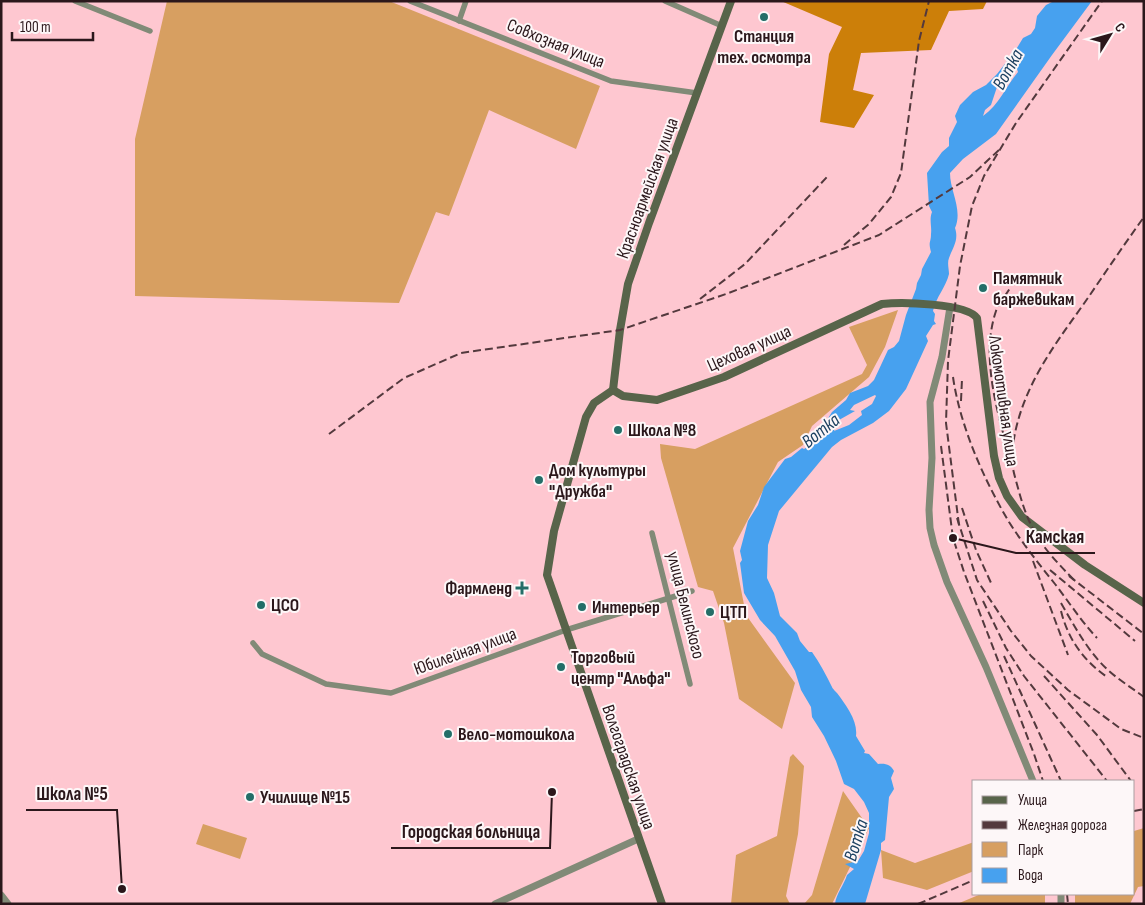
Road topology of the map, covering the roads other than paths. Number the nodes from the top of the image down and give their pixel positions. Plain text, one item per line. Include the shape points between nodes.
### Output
1 (75, 1) edge
2 (410, 1) edge
3 (466, 1) edge
4 (665, 1) edge
5 (731, 1) edge
6 (459, 21) junction
7 (722, 26) junction
8 (150, 31) dead end
9 (697, 94) junction
10 (948, 307) junction
11 (612, 390) junction
12 (652, 533) dead end
13 (692, 592) dead end
14 (670, 598) junction
15 (1144, 603) edge
16 (566, 630) junction
17 (253, 643) dead end
18 (690, 684) dead end
19 (1034, 780) edge
20 (638, 839) junction
21 (1, 895) edge
22 (8, 904) edge
23 (495, 904) edge
24 (662, 904) edge

1 - 8 street
2 - 6 street, Совхозная улица
3 - 6 street
4 - 7 street
5 - 7 main road, Красноармейская улица
6 - 9 street, Совхозная улица via 611,81
7 - 9 main road, Красноармейская улица
9 - 11 main road, Красноармейская улица via 628,284
10 - 11 main road, Цеховая улица via 894,302 882,304 724,378 657,400 622,396
10 - 15 main road, Локомотивная улица via 970,312 977,318 994,456 999,478 1015,509 1085,565
10 - 19 street via 942,357 930,402 930,528 947,582
11 - 16 main road, Волгоградская улица via 594,403 586,417 554,531 547,575
12 - 14 street, улица Белинского
13 - 14 street, Юбилейная улица
14 - 16 street, Юбилейная улица
14 - 18 street, улица Белинского
16 - 17 street, Юбилейная улица via 391,693 326,684 262,654
16 - 20 main road, Волгоградская улица
20 - 23 street
20 - 24 main road, Волгоградская улица
21 - 22 street

